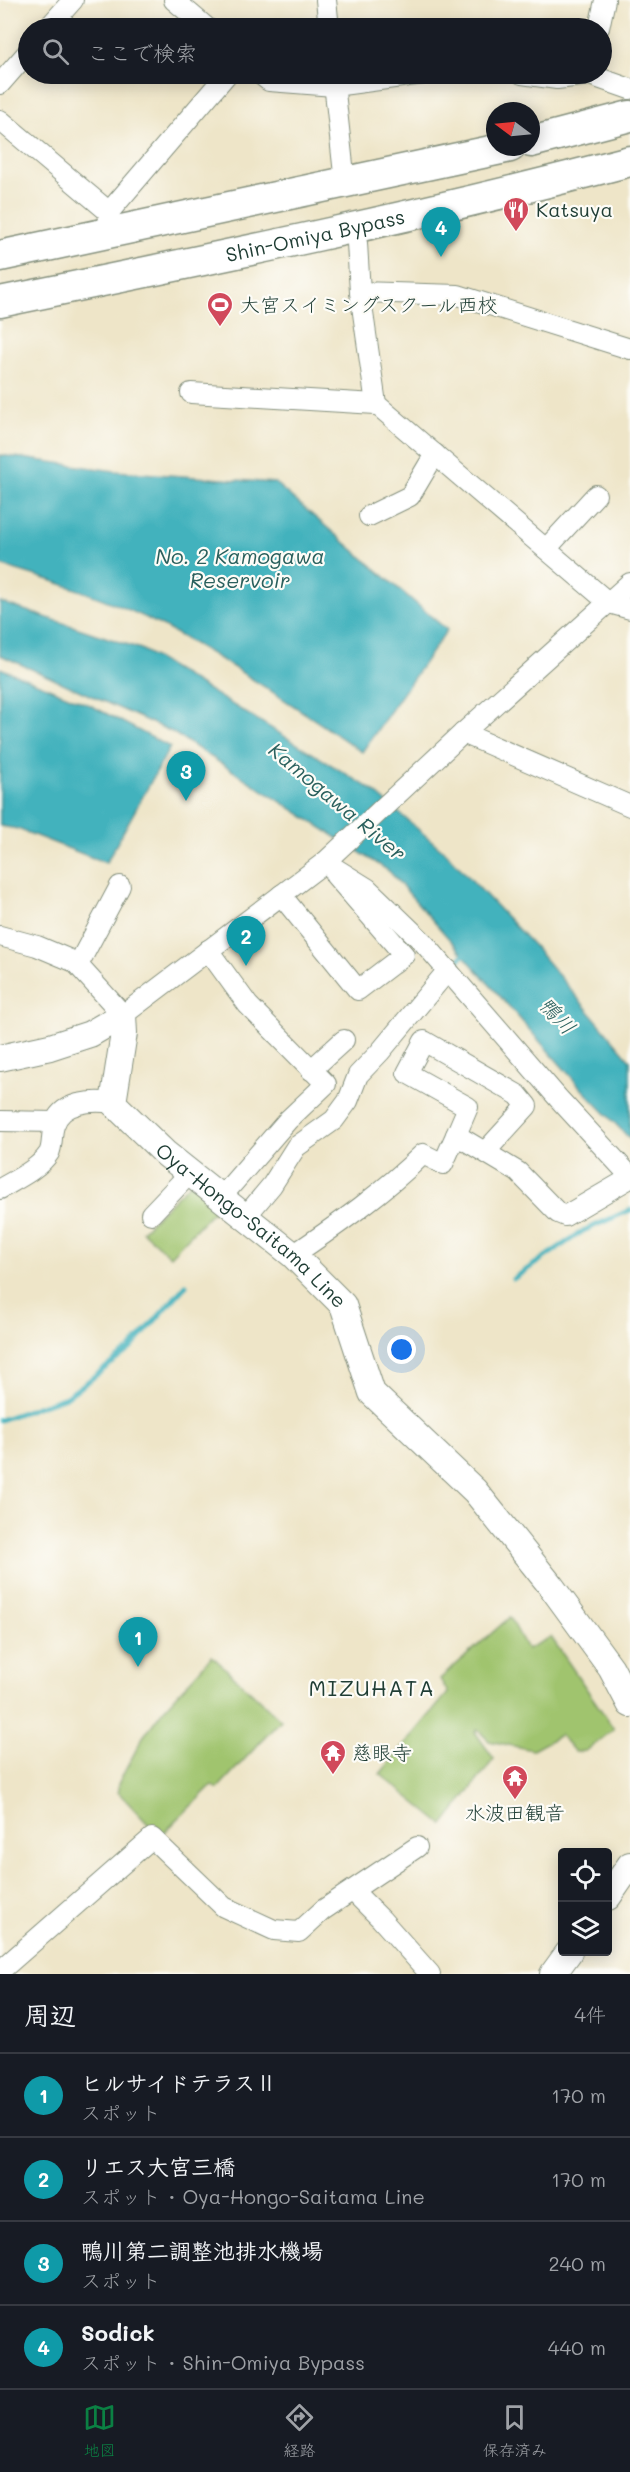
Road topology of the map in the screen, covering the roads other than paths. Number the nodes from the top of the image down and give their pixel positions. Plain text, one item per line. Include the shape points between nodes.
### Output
1 (73, 0) edge
2 (174, 0) edge
3 (326, 0) edge
4 (605, 0) edge
5 (57, 18) edge
6 (195, 18) edge
7 (328, 18) edge
8 (601, 18) edge
9 (18, 63) edge
10 (612, 82) edge
11 (0, 84) edge
12 (219, 84) edge
13 (334, 84) edge
14 (630, 89) edge
15 (630, 116) edge
16 (0, 120) edge
17 (540, 140) edge
18 (486, 152) edge
19 (630, 161) edge
20 (345, 183) junction
21 (108, 223) junction
22 (357, 243) dead end
23 (0, 256) edge
24 (360, 292) junction
25 (0, 302) edge
26 (630, 349) edge
27 (191, 393) dead end
28 (376, 404) junction
29 (435, 454) junction
30 (596, 495) dead end
31 (369, 516) dead end
32 (546, 549) junction
33 (630, 583) edge
34 (609, 603) junction
35 (630, 609) edge
36 (463, 733) junction
37 (630, 806) edge
38 (327, 859) junction
39 (120, 886) dead end
40 (281, 896) junction
41 (0, 936) edge
42 (208, 950) junction
43 (78, 965) junction
44 (448, 970) junction
45 (123, 1015) junction
46 (399, 1027) junction
47 (344, 1040) dead end
48 (424, 1041) junction
49 (0, 1058) edge
50 (311, 1070) junction
51 (113, 1103) junction
52 (0, 1121) edge
53 (55, 1122) junction
54 (456, 1136) junction
55 (486, 1151) junction
56 (191, 1172) junction
57 (630, 1177) edge
58 (0, 1189) edge
59 (222, 1196) junction
60 (151, 1214) dead end
61 (246, 1216) junction
62 (293, 1254) junction
63 (630, 1704) edge
64 (417, 1847) dead end
65 (630, 1865) edge
66 (612, 1891) edge
67 (353, 1892) junction
68 (566, 1956) edge
69 (0, 1971) edge
70 (430, 1974) edge
71 (553, 1974) edge

1 - 5 street
2 - 6 street
3 - 7 street
4 - 8 street
9 - 11 street
10 - 14 street
12 - 21 street
13 - 20 street
15 - 17 highway
16 - 21 street
18 - 20 highway
19 - 25 highway, Shin-Omiya Bypass via 464,203
20 - 21 highway
21 - 23 highway
22 - 24 street
24 - 26 street via 458,295
24 - 28 street
27 - 28 street
28 - 29 street
29 - 31 street via 410,496
29 - 32 street
30 - 32 street
32 - 34 street
33 - 34 street
34 - 35 street
34 - 36 street
36 - 37 street
36 - 38 street
38 - 40 street
38 - 40 street via 404,955 358,990
38 - 44 street via 367,888
39 - 43 street
40 - 42 street
41 - 43 street via 37,946
42 - 45 street
42 - 50 street via 248,1005
43 - 45 street
44 - 46 street
44 - 57 street
45 - 49 main road via 90,1034
45 - 51 main road via 122,1052
46 - 48 street
46 - 61 street via 358,1075 348,1101 334,1120 296,1147
47 - 50 street
48 - 54 street via 407,1073 468,1107
48 - 55 street via 518,1095 527,1106
50 - 59 street via 326,1084 288,1120
51 - 53 street via 84,1102 68,1108
51 - 56 main road, Oya-Hongo-Saitama Line via 166,1154
52 - 53 street
53 - 58 street via 49,1153 31,1170
54 - 55 street
54 - 62 street via 443,1164 423,1154 343,1221
55 - 57 street via 518,1172 565,1216
56 - 59 main road, Oya-Hongo-Saitama Line
56 - 60 street
59 - 61 main road, Oya-Hongo-Saitama Line
61 - 62 main road, Oya-Hongo-Saitama Line
62 - 63 main road, Oya-Hongo-Saitama Line via 343,1305 372,1393 475,1491 551,1586 604,1659
64 - 67 street
65 - 66 main road
67 - 69 street via 323,1910 299,1932 274,1930 224,1907 152,1838
67 - 70 street
68 - 71 main road

